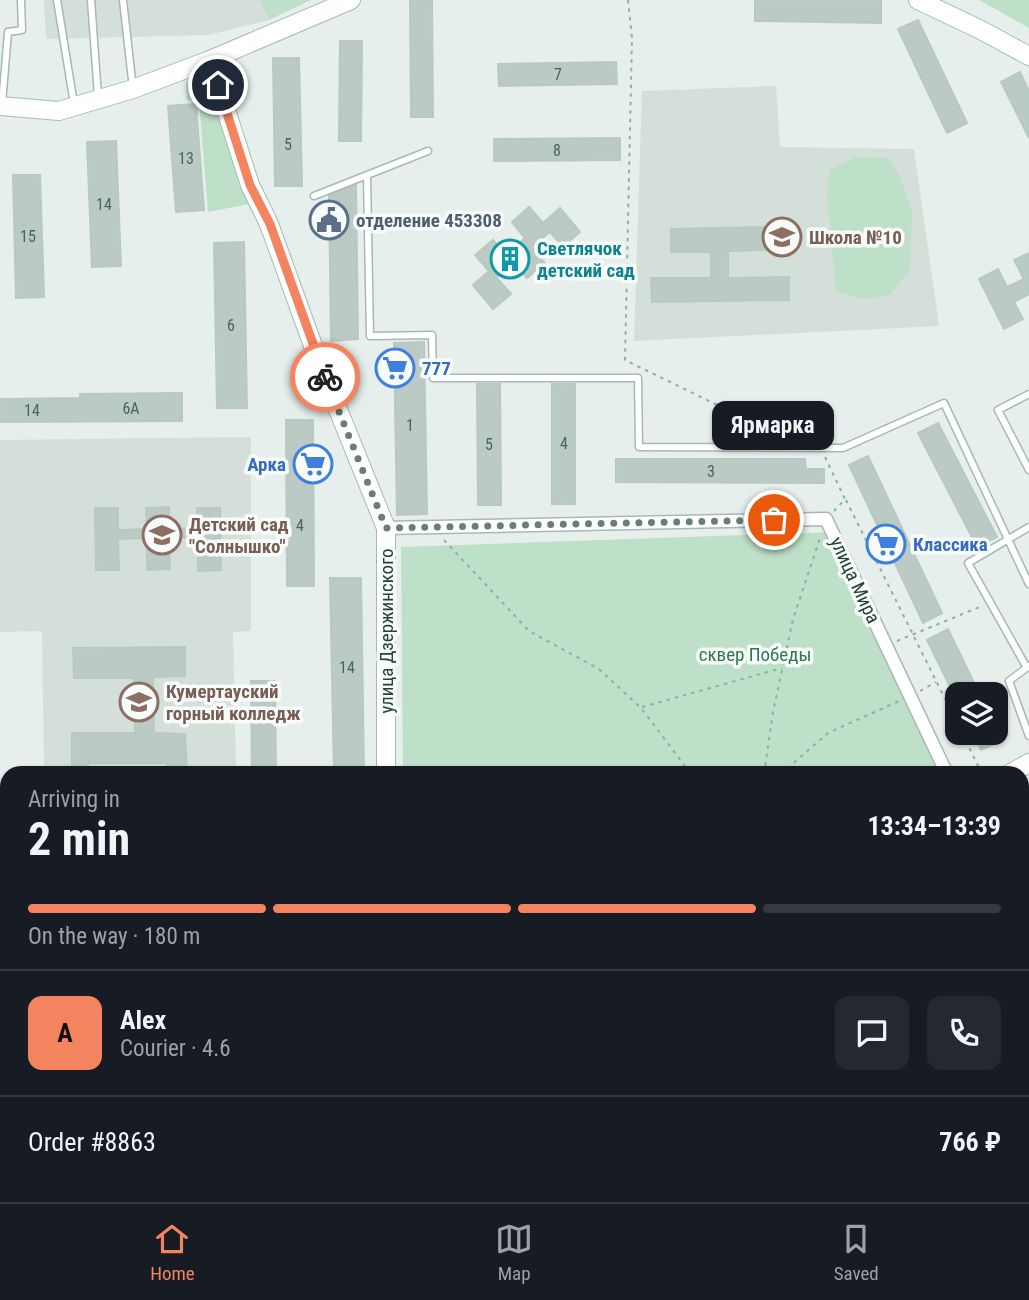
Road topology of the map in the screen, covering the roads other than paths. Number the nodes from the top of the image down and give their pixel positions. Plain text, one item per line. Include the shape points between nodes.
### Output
1 (21, 0) edge
2 (57, 0) edge
3 (91, 0) edge
4 (123, 0) edge
5 (351, 0) edge
6 (918, 0) edge
7 (1029, 57) edge
8 (210, 60) junction
9 (133, 89) junction
10 (98, 98) junction
11 (1, 106) edge
12 (74, 106) junction
13 (428, 151) dead end
14 (367, 177) junction
15 (314, 196) dead end
16 (1029, 394) edge
17 (1029, 470) edge
18 (1029, 527) edge
19 (386, 528) junction
20 (1009, 540) junction
21 (1029, 584) edge
22 (1028, 667) edge
23 (1029, 736) edge
24 (386, 766) edge
25 (943, 766) edge

1 - 11 lane via 22,30 8,32
2 - 12 lane
3 - 10 lane
4 - 9 lane
5 - 8 street
6 - 7 street
8 - 9 street
8 - 19 street, улица Дзержинского via 250,185 270,224 320,365
9 - 10 street
10 - 12 street
11 - 12 street via 59,111
13 - 14 lane
14 - 15 lane
14 - 20 lane via 370,336 432,335 433,378 638,378 639,447 843,448 944,404
16 - 17 lane via 998,410
18 - 20 lane
19 - 24 street, улица Дзержинского
19 - 25 street, улица Мира via 826,519
20 - 21 lane
20 - 22 lane via 968,563
22 - 23 lane via 1009,681

